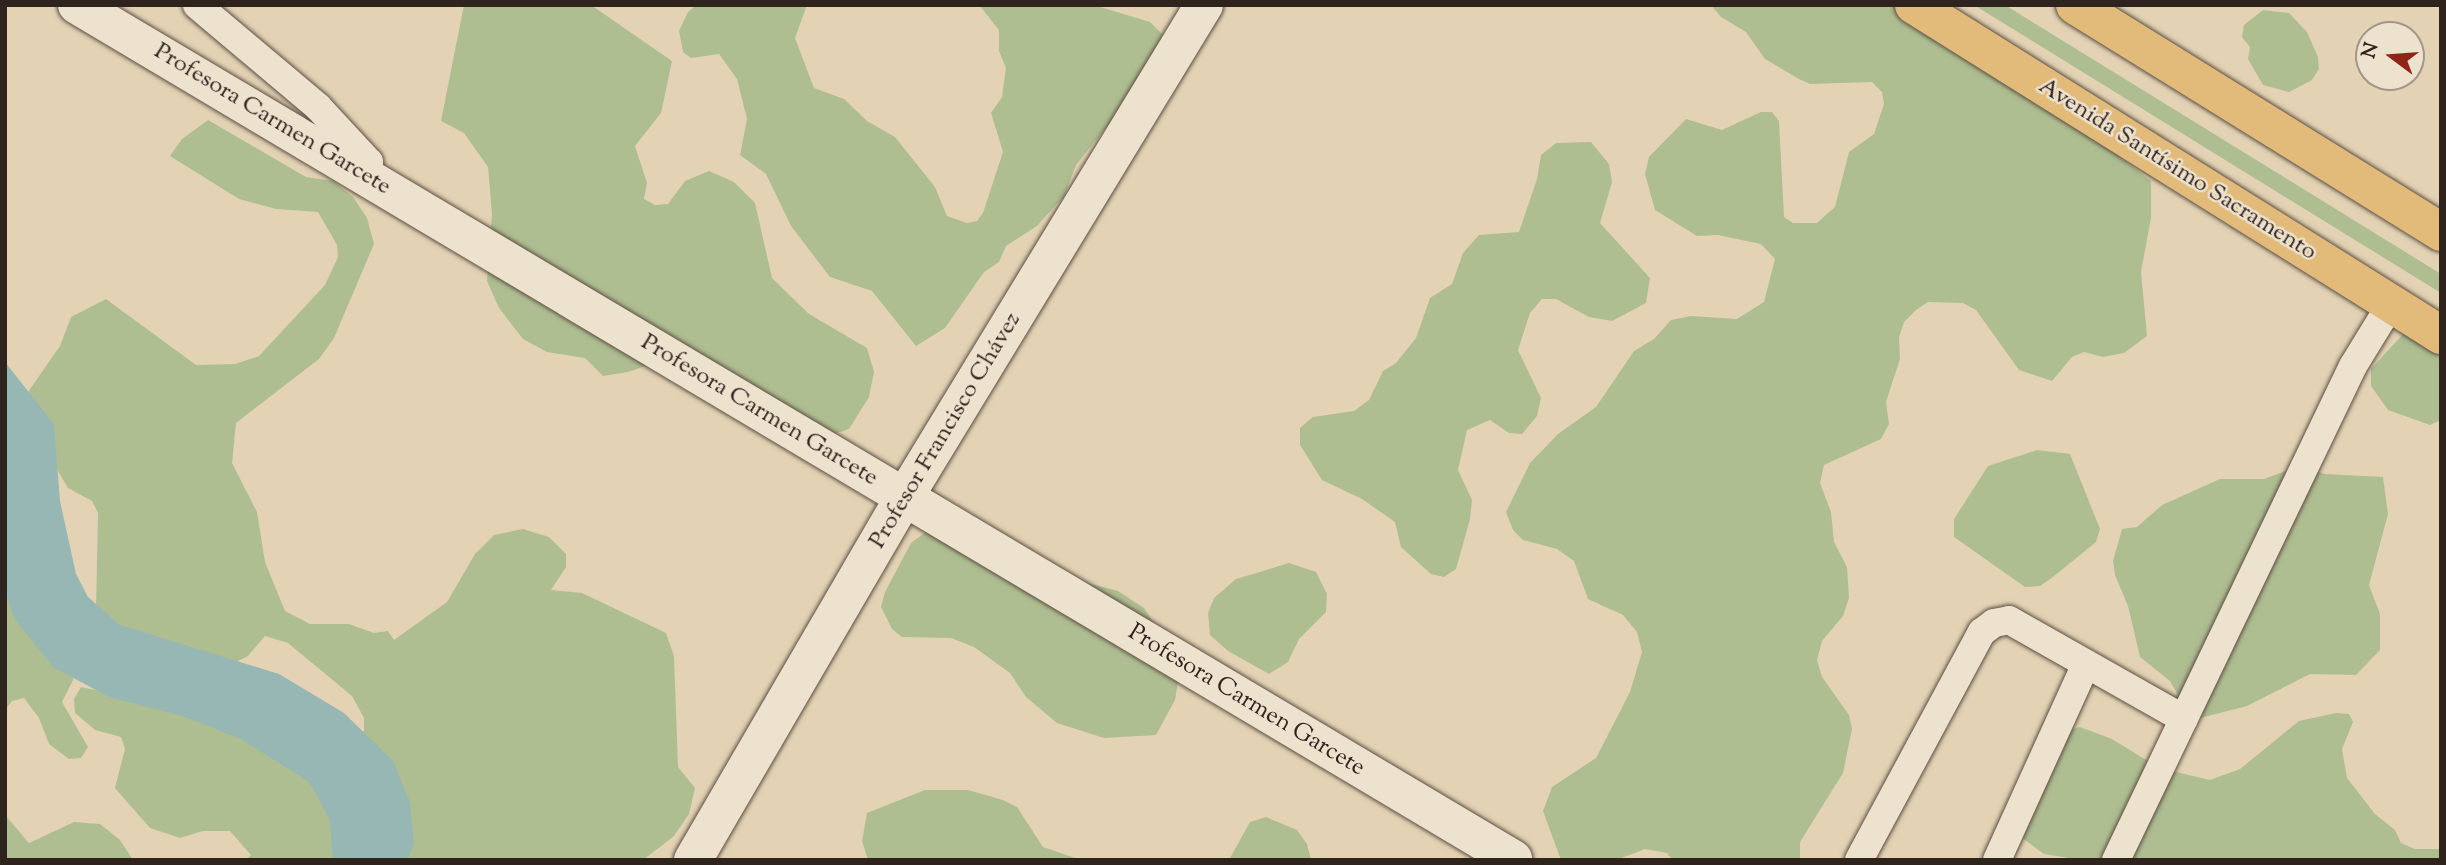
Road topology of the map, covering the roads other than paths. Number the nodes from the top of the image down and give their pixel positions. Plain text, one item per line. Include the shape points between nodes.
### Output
1 (77, 5) edge
2 (197, 5) edge
3 (1204, 5) edge
4 (1914, 5) edge
5 (2075, 5) edge
6 (367, 177) junction
7 (2441, 232) edge
8 (2391, 304) junction
9 (2441, 335) edge
10 (904, 498) junction
11 (2086, 664) junction
12 (2184, 719) junction
13 (1513, 859) edge
14 (693, 860) edge
15 (1859, 860) edge
16 (1997, 860) edge
17 (2116, 860) edge

1 - 6 street, Profesora Carmen Garcete
2 - 6 lane via 318,107 369,162
3 - 10 street, Profesor Francisco Chávez
4 - 8 main road, Avenida Santísimo Sacramento
5 - 7 main road
6 - 10 street, Profesora Carmen Garcete
8 - 9 main road, Avenida Santísimo Sacramento
8 - 12 lane via 2353,366
10 - 13 street, Profesora Carmen Garcete
10 - 14 street, Profesor Francisco Chávez
11 - 12 lane
11 - 15 lane via 2010,620 1994,623 1982,632
11 - 16 lane
12 - 17 lane

